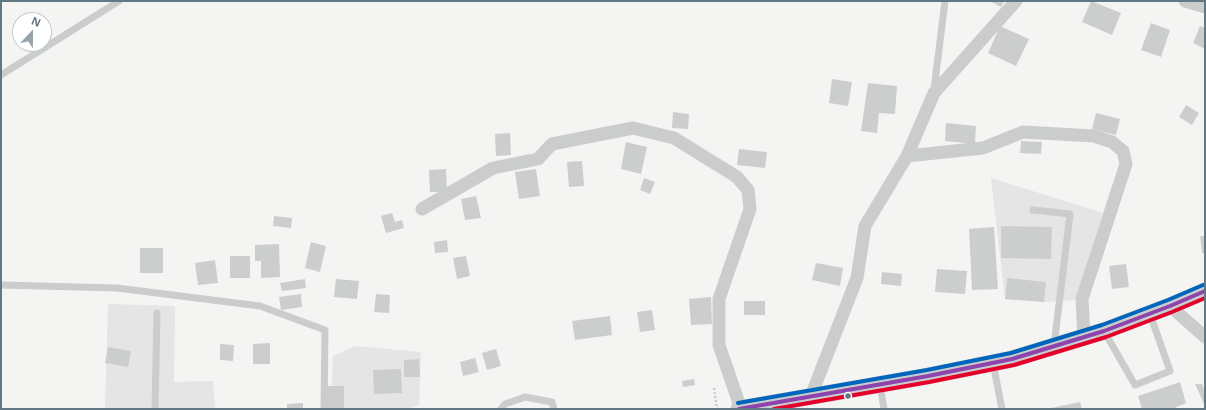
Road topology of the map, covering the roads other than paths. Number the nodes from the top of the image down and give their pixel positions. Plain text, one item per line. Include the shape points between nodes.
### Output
1 (119, 1) edge
2 (945, 1) edge
3 (1016, 1) edge
4 (1185, 1) edge
5 (1205, 7) edge
6 (1, 75) edge
7 (934, 92) junction
8 (907, 156) junction
9 (422, 209) dead end
10 (1033, 210) dead end
11 (1, 285) edge
12 (1205, 291) edge
13 (1170, 306) junction
14 (157, 313) dead end
15 (1150, 314) junction
16 (1104, 331) junction
17 (1084, 337) junction
18 (1205, 337) edge
19 (1054, 346) junction
20 (993, 363) junction
21 (880, 385) junction
22 (811, 396) junction
23 (775, 406) edge
24 (155, 409) edge
25 (324, 409) edge
26 (501, 409) edge
27 (554, 409) edge
28 (740, 409) edge
29 (884, 409) edge
30 (1002, 409) edge

1 - 6 lane
2 - 7 lane
3 - 7 street
4 - 5 street
7 - 8 street
8 - 17 street via 983,148 1022,132 1094,136 1112,142 1123,151 1126,164 1082,299
8 - 22 street via 865,226 857,278
9 - 28 street via 493,168 538,159 552,144 632,128 674,138 737,177 748,190 750,209 719,299 719,345
10 - 19 lane via 1070,214
11 - 25 lane via 117,288 260,306 325,330
12 - 13 street
13 - 15 street
13 - 18 street
14 - 24 lane
15 - 16 street
15 - 16 lane via 1170,371 1135,385
16 - 17 street
17 - 19 street
19 - 20 street
20 - 21 street
20 - 30 lane
21 - 22 street
21 - 29 lane
22 - 23 street
23 - 28 street
26 - 27 lane via 505,404 525,398 552,402

